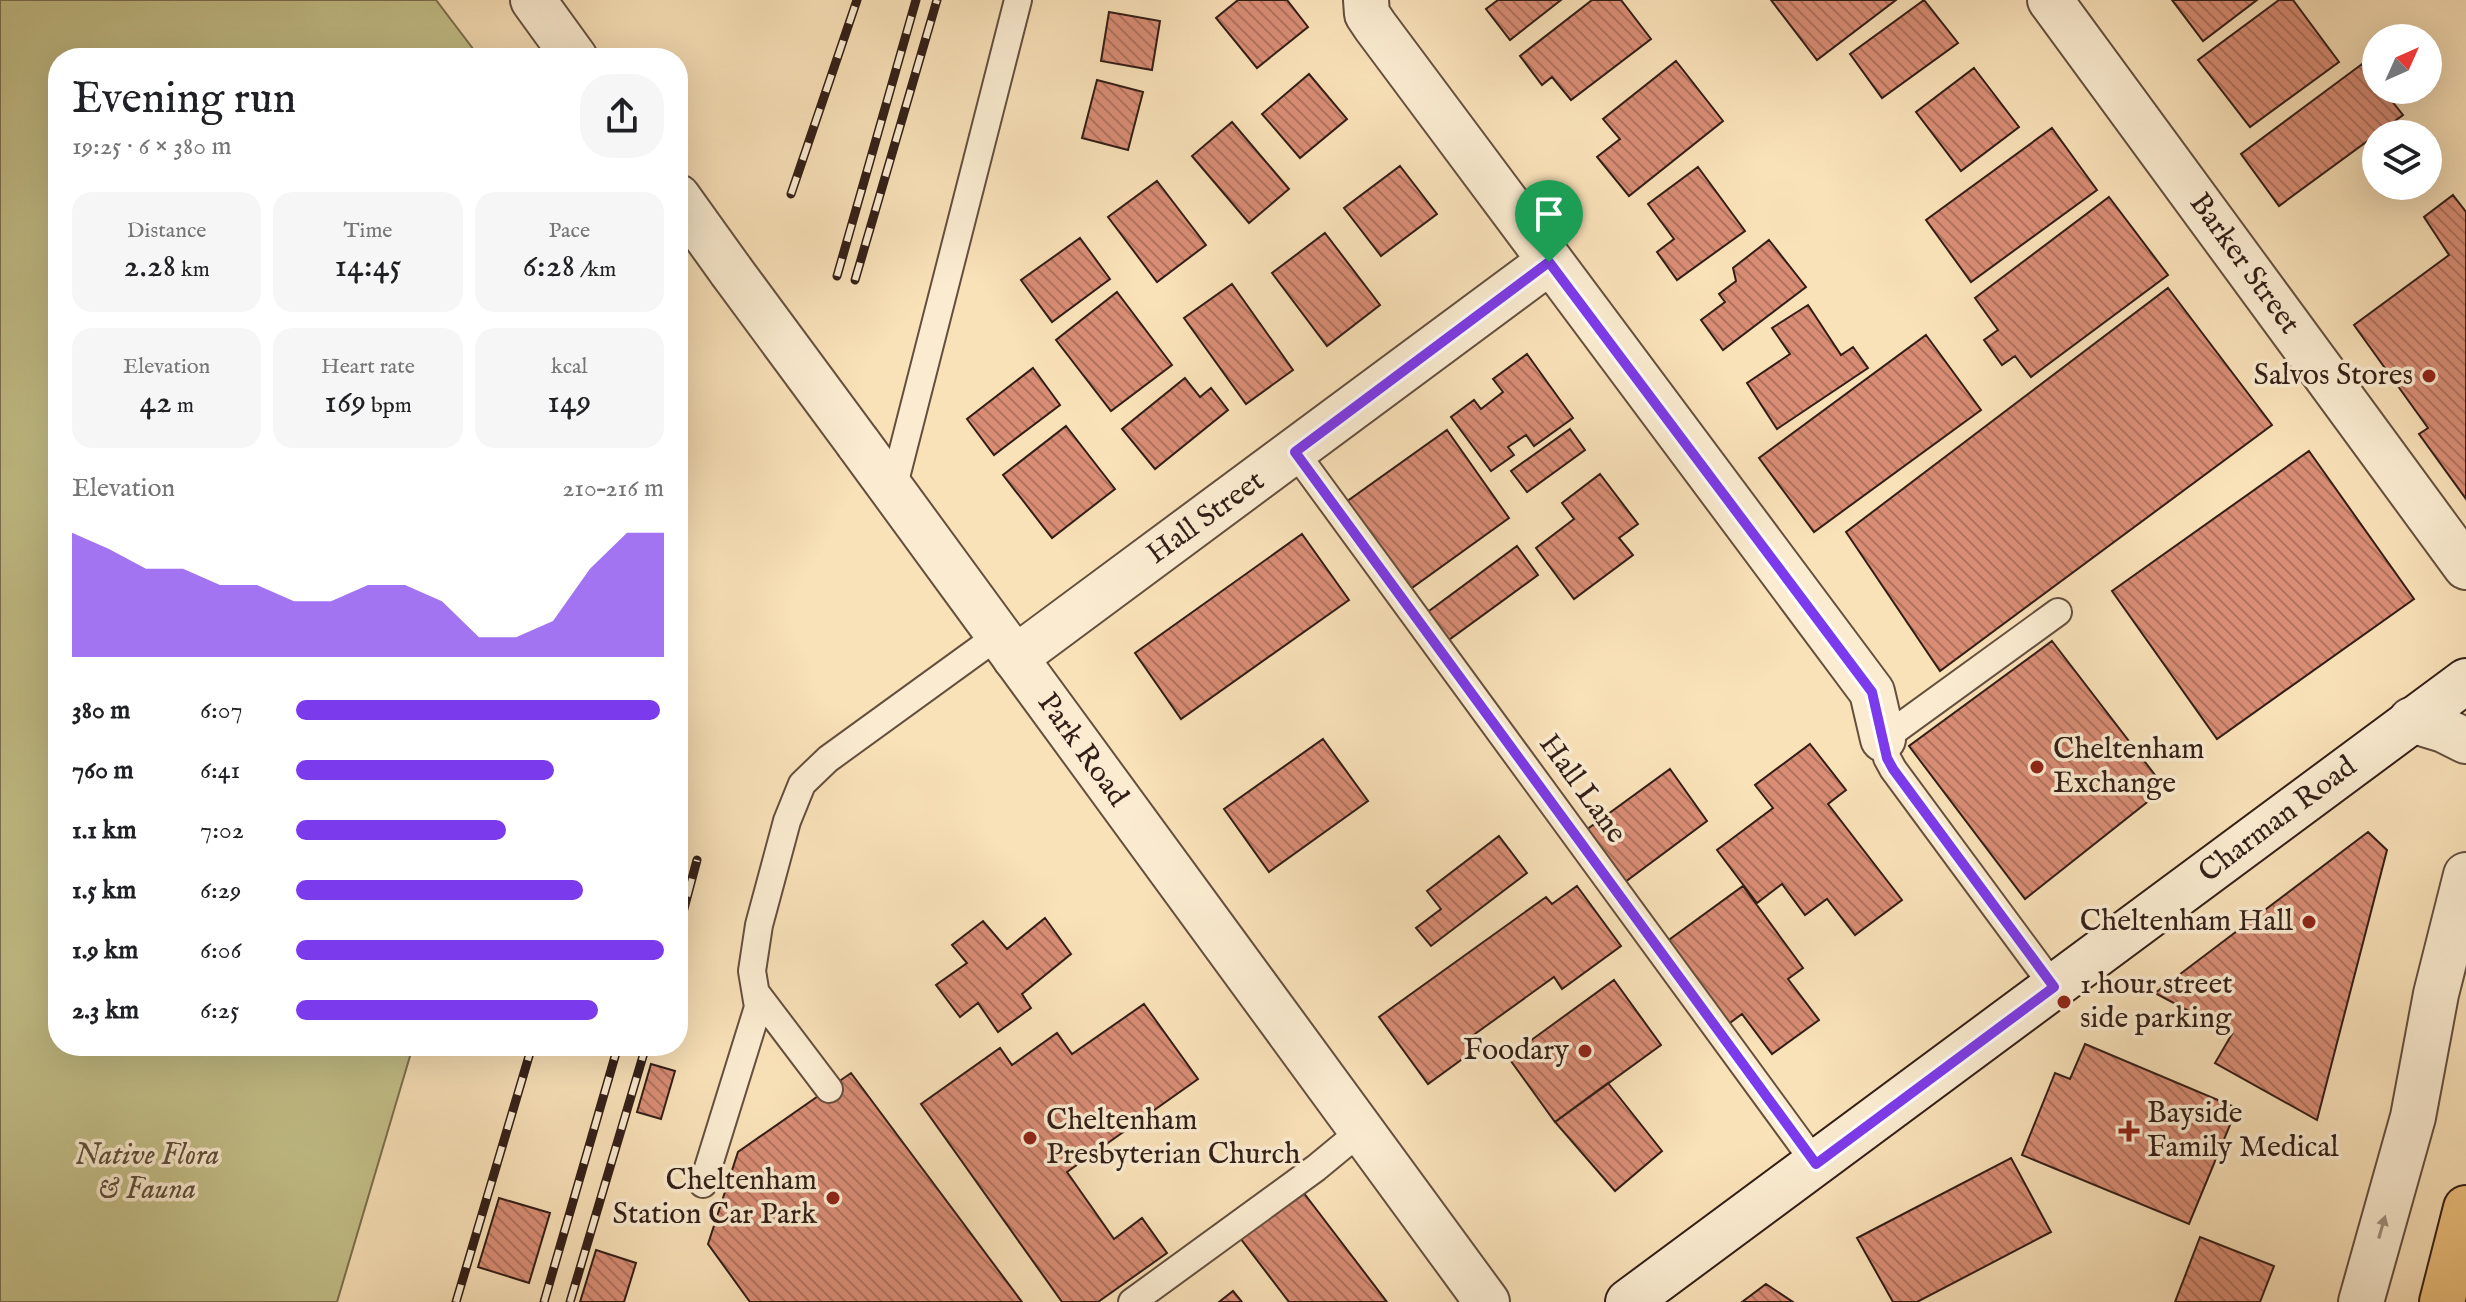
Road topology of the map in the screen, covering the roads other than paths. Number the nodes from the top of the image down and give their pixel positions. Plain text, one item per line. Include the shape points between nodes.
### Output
1 (533, 0) edge
2 (1018, 0) edge
3 (1366, 0) edge
4 (2050, 0) edge
5 (568, 48) edge
6 (688, 211) edge
7 (1549, 262) junction
8 (1295, 452) junction
9 (893, 489) junction
10 (2466, 567) edge
11 (2058, 612) dead end
12 (1007, 646) junction
13 (2466, 681) edge
14 (2411, 720) junction
15 (1883, 739) junction
16 (2466, 741) edge
17 (2466, 875) edge
18 (2054, 987) junction
19 (757, 994) junction
20 (829, 1089) dead end
21 (1362, 1130) junction
22 (1816, 1164) junction
23 (703, 1184) dead end
24 (2466, 1208) edge
25 (1132, 1302) edge
26 (1487, 1302) edge
27 (1628, 1302) edge
28 (2361, 1302) edge
29 (2442, 1302) edge

1 - 5 street
2 - 9 lane
3 - 7 street via 1375,26
4 - 10 street, Barker Street
6 - 9 street, Park Road, bridge
7 - 8 street, Hall Street
7 - 15 street via 1872,692
8 - 12 street, Hall Street
8 - 22 lane, Hall Lane
9 - 12 street, Park Road
11 - 15 lane
12 - 19 lane via 838,752 802,784 759,925 752,971
12 - 21 street, Park Road
13 - 14 street, Charman Road
14 - 16 street
14 - 18 street, Charman Road
15 - 18 lane via 1893,769
28 -> 17 street via 2413,1117
18 - 22 street, Charman Road
19 - 20 lane
19 - 23 lane via 758,1007
21 - 25 lane
21 - 26 street, Park Road
22 - 27 street, Charman Road
24 - 29 highway

